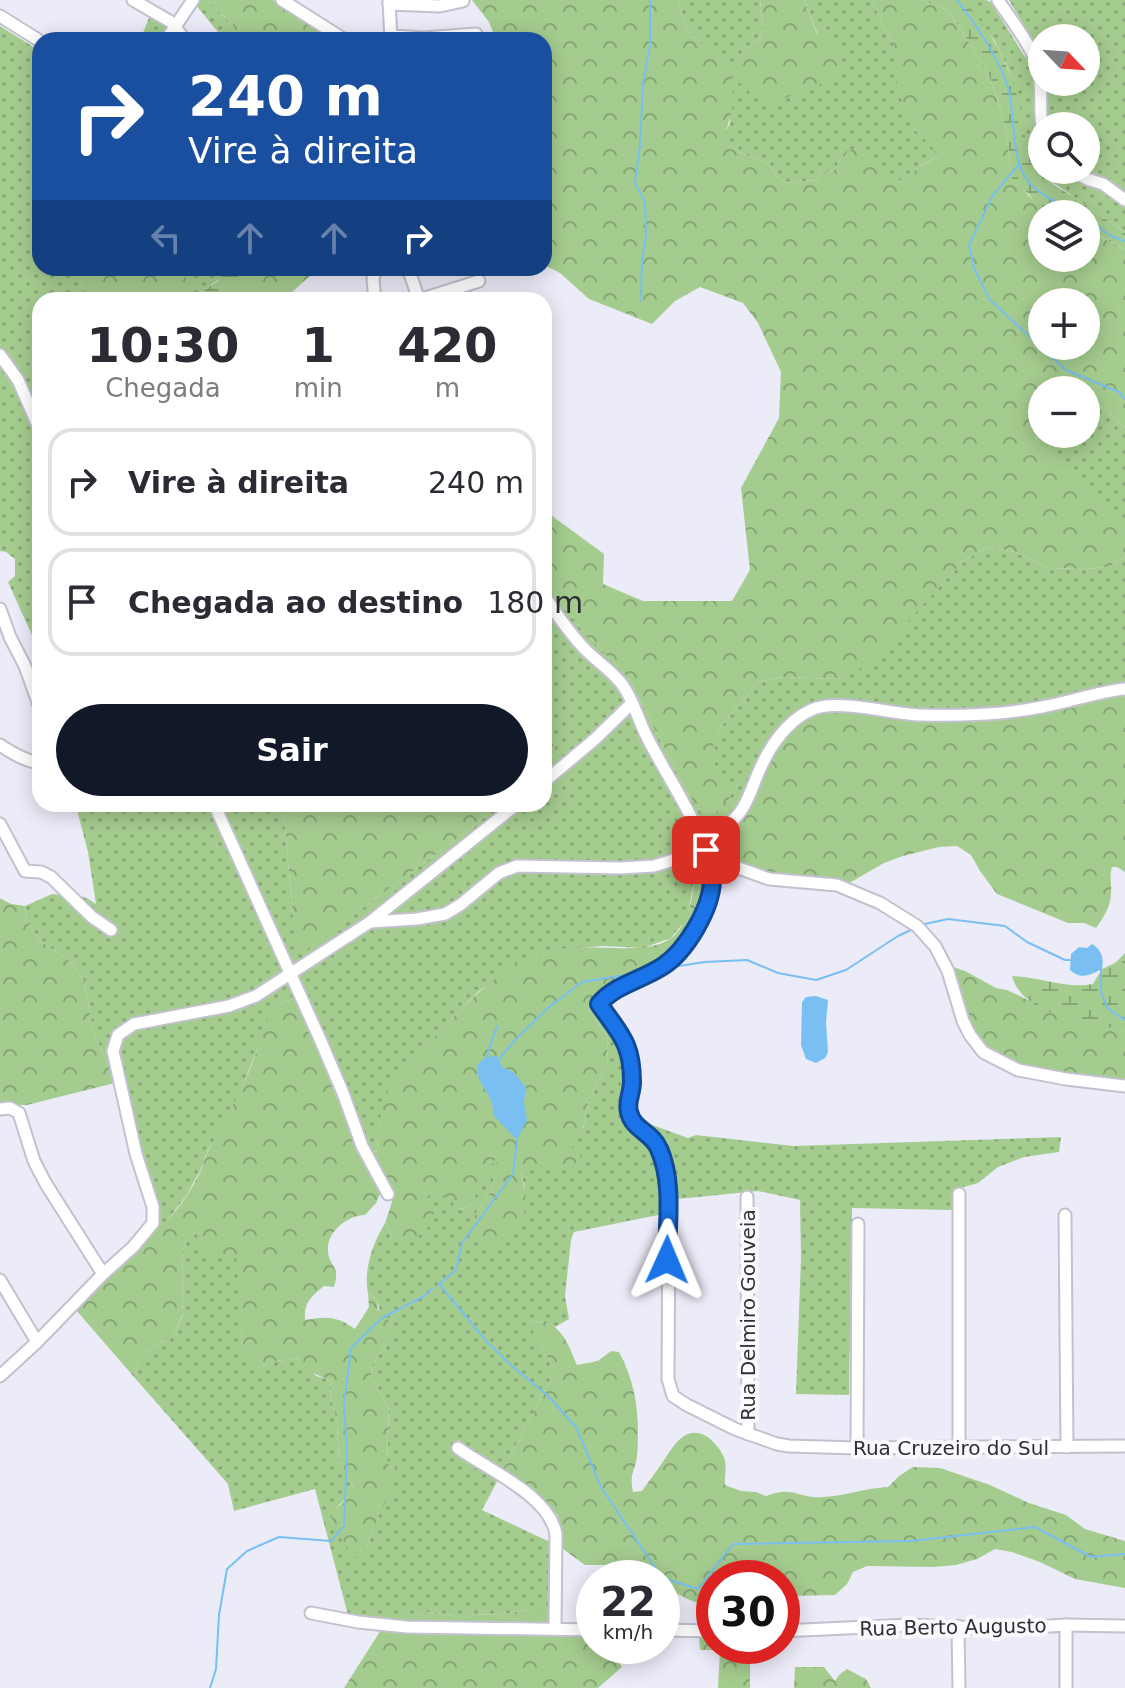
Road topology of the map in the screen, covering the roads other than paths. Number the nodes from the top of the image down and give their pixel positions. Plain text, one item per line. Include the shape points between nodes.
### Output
1 (133, 0) edge
2 (193, 0) edge
3 (282, 0) edge
4 (998, 0) edge
5 (463, 1) edge
6 (389, 2) edge
7 (0, 16) edge
8 (175, 27) junction
9 (172, 32) edge
10 (179, 32) edge
11 (332, 32) edge
12 (391, 32) edge
13 (32, 36) edge
14 (1041, 112) edge
15 (1100, 183) edge
16 (1125, 200) edge
17 (479, 281) dead end
18 (444, 292) edge
19 (0, 355) edge
20 (32, 412) edge
21 (552, 607) edge
22 (0, 609) edge
23 (32, 685) edge
24 (1125, 689) edge
25 (632, 703) junction
26 (0, 745) edge
27 (32, 762) edge
28 (552, 775) edge
29 (218, 812) edge
30 (507, 812) edge
31 (0, 824) edge
32 (696, 828) junction
33 (707, 854) junction
34 (370, 922) junction
35 (111, 930) dead end
36 (290, 972) junction
37 (1125, 1086) edge
38 (0, 1109) edge
39 (388, 1194) dead end
40 (959, 1194) dead end
41 (747, 1197) dead end
42 (1065, 1215) dead end
43 (858, 1224) dead end
44 (103, 1274) junction
45 (0, 1280) edge
46 (37, 1342) junction
47 (0, 1376) edge
48 (748, 1434) junction
49 (959, 1446) junction
50 (1125, 1446) edge
51 (1067, 1447) junction
52 (458, 1448) dead end
53 (857, 1448) junction
54 (311, 1613) dead end
55 (1066, 1625) junction
56 (958, 1626) junction
57 (1125, 1626) edge
58 (555, 1629) junction
59 (576, 1630) edge
60 (800, 1630) edge
61 (959, 1688) edge
62 (1066, 1688) edge

1 - 8 street
2 - 8 street
3 - 11 street
4 - 14 street via 1036,60
5 - 6 street via 440,6
6 - 12 street
7 - 13 street
8 - 9 street
8 - 10 street
15 - 16 street
17 - 18 street
19 - 20 street
21 - 25 street via 582,646 622,684
22 - 23 street
24 - 32 street via 1041,708 976,714 818,707 780,736 734,820 718,828
25 - 28 street
25 - 32 street
26 - 27 street
29 - 36 street
30 - 34 street
31 - 35 street via 25,871 51,877
32 - 33 street
33 - 34 street via 654,866 517,866 499,873 445,914
33 - 37 street via 769,879 837,885 880,903 917,926 935,946 963,1021 983,1052 1018,1070
33 - 48 street, Rua Cruzeiro do Sul via 710,894 687,943 665,965 618,988 599,1004 628,1049 630,1119 656,1143 664,1164 670,1391 687,1405
34 - 36 street
36 - 39 street via 362,1146
36 - 44 street via 242,1002 131,1025 118,1035 113,1051 154,1218 145,1234
38 - 44 street via 20,1115 46,1184
40 - 49 street
41 - 48 street, Rua Delmiro Gouveia
42 - 51 street
43 - 53 street
44 - 46 street
45 - 46 street
46 - 47 street
48 - 53 street, Rua Cruzeiro do Sul via 777,1444
49 - 51 street, Rua Cruzeiro do Sul
49 - 53 street, Rua Cruzeiro do Sul
50 - 51 street, Rua Cruzeiro do Sul
52 - 58 street via 517,1487 552,1520
54 - 58 street via 391,1626
55 - 56 street, Rua Berto Augusto
55 - 57 street, Rua Berto Augusto
55 - 62 street
56 - 60 street, Rua Berto Augusto
56 - 61 street
58 - 59 street

